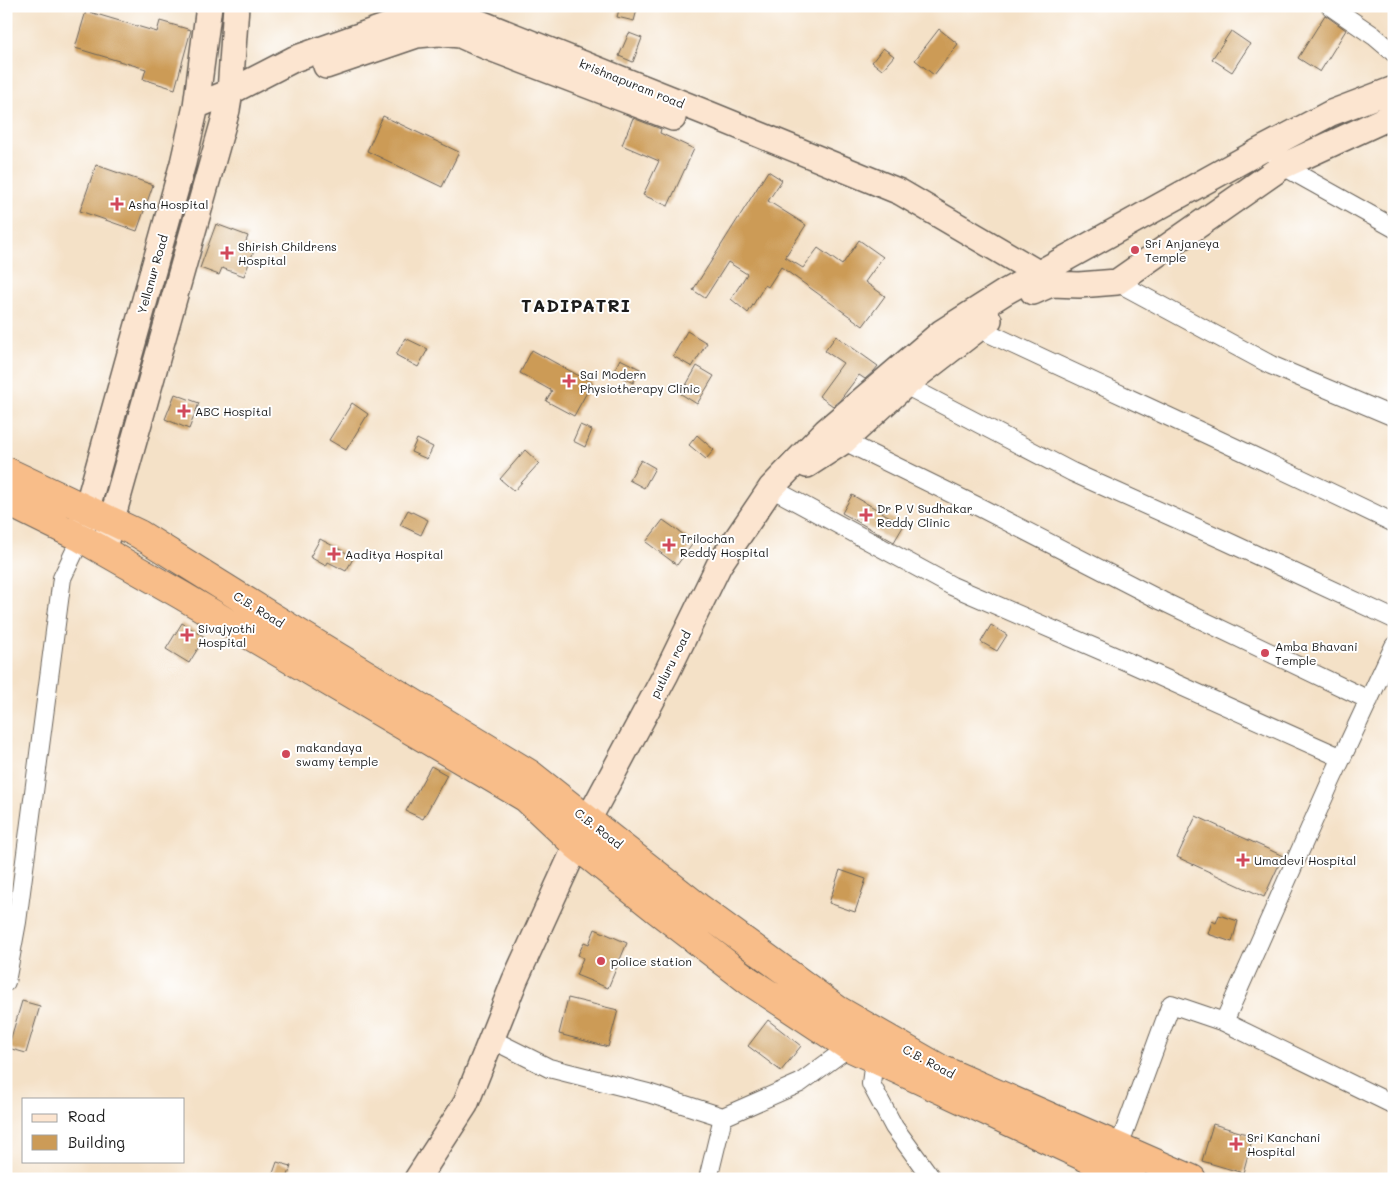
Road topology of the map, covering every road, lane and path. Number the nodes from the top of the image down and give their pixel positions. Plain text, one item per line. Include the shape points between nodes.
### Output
1 (210, 6) edge
2 (236, 6) edge
3 (1330, 6) edge
4 (1394, 53) edge
5 (1394, 89) edge
6 (229, 101) junction
7 (194, 115) junction
8 (1394, 115) edge
9 (1263, 149) junction
10 (1283, 166) junction
11 (1394, 228) edge
12 (1117, 282) junction
13 (1033, 284) junction
14 (978, 328) junction
15 (906, 385) junction
16 (1394, 417) edge
17 (844, 441) junction
18 (6, 471) edge
19 (771, 488) junction
20 (6, 502) edge
21 (87, 508) junction
22 (113, 521) junction
23 (1394, 522) edge
24 (92, 545) junction
25 (1394, 619) edge
26 (1394, 646) edge
27 (1369, 700) junction
28 (1342, 758) junction
29 (588, 820) junction
30 (577, 846) junction
31 (6, 982) edge
32 (1224, 1022) junction
33 (492, 1039) junction
34 (849, 1047) junction
35 (881, 1049) junction
36 (1394, 1105) edge
37 (723, 1117) junction
38 (1121, 1165) edge
39 (419, 1178) edge
40 (708, 1179) edge
41 (932, 1179) edge
42 (1192, 1179) edge

1 - 7 main road, Yellanur Road
2 - 6 main road
3 - 4 street
5 - 9 main road via 1331,113
6 - 7 main road, krishnapuram road
6 - 13 main road, krishnapuram road via 417,35 460,35 892,205
6 - 22 main road
7 - 21 main road, Yellanur Road
8 - 10 main road
9 - 10 street
9 - 13 main road
10 - 11 street
10 - 12 main road
12 - 13 main road
12 - 16 street via 1271,365
13 - 14 main road
13 - 19 main road via 942,332 826,431
14 - 15 main road
14 - 23 street
15 - 17 main road
15 - 25 street via 1072,472
17 - 19 main road
17 - 27 street via 1162,601
18 - 21 highway, C.B. Road
19 - 28 street via 952,586
19 - 29 main road, putluru road via 719,565 666,674
20 - 24 highway
21 - 22 highway, C.B. Road
21 - 24 main road, Yellanur Road
22 - 24 main road
22 - 29 highway, C.B. Road via 530,774
24 - 30 highway via 526,798
24 - 31 street via 62,578 17,922
26 - 27 street
27 - 28 street
28 - 32 street
29 - 30 main road, putluru road
29 - 35 highway, C.B. Road via 698,907 830,1004
30 - 33 main road, putluru road via 515,980
30 - 34 highway via 749,981
32 - 36 street
32 - 38 street via 1171,1004
33 - 37 street via 548,1068 648,1093
33 - 39 main road, putluru road via 465,1105
34 - 35 highway
34 - 37 street via 800,1083
35 - 38 highway
35 - 41 street via 870,1084 894,1127
37 - 40 street
38 - 42 highway

